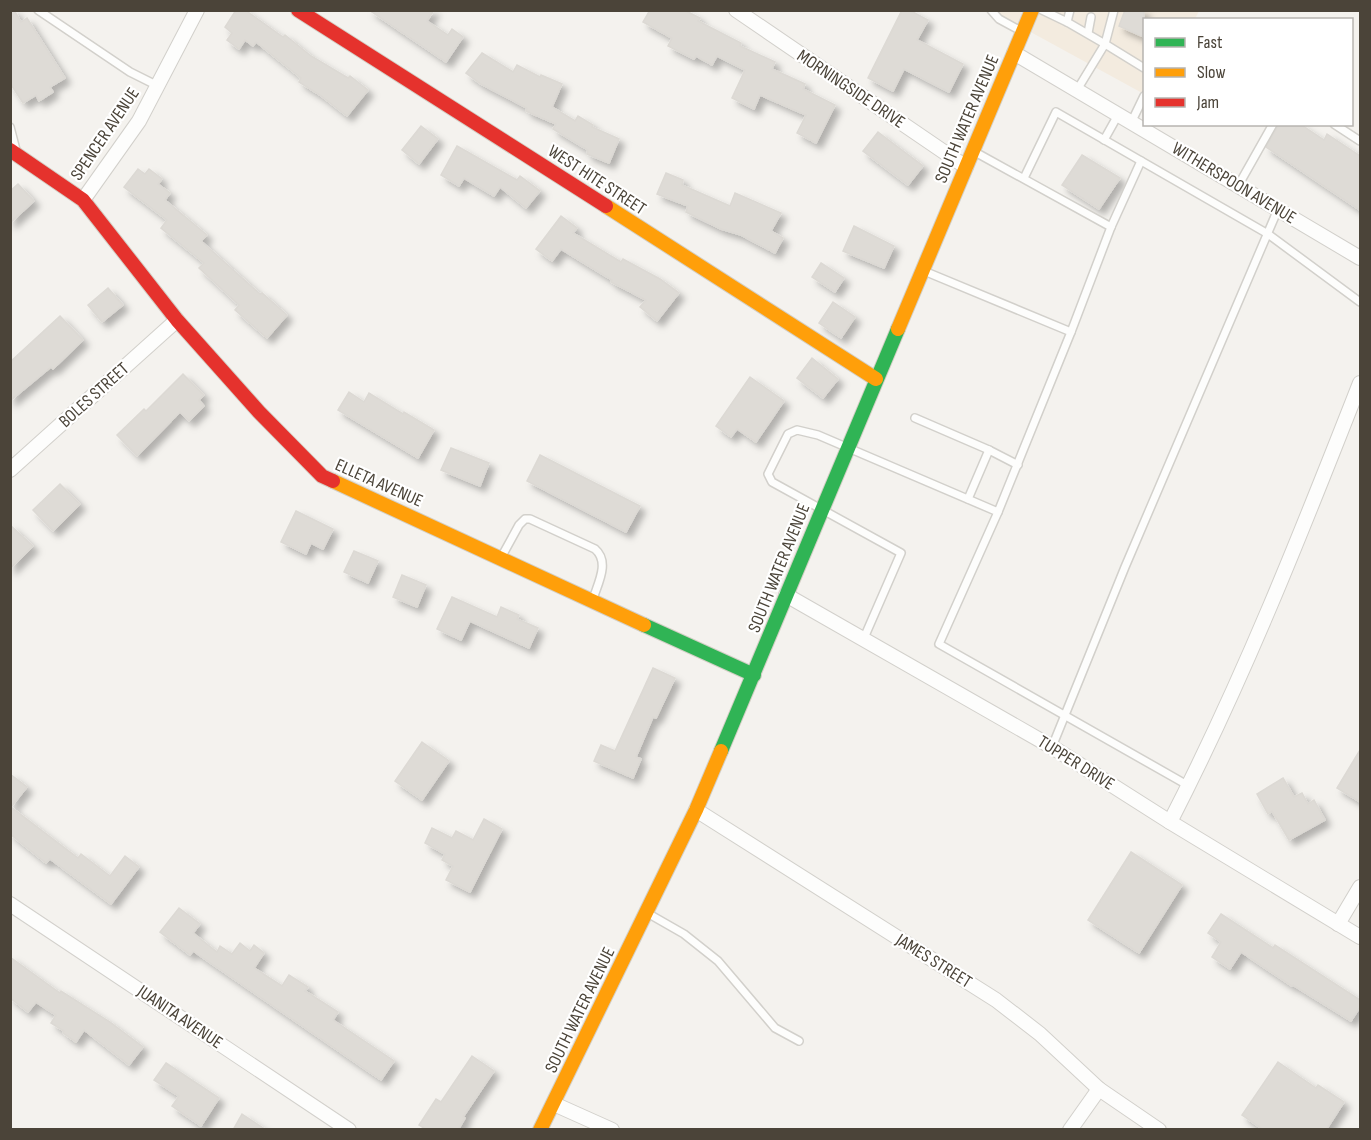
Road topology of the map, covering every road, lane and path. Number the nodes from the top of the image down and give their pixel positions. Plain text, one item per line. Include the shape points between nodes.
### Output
1 (38, 10) edge
2 (197, 10) edge
3 (298, 10) edge
4 (736, 10) edge
5 (991, 10) edge
6 (1032, 10) edge
7 (1042, 10) edge
8 (1070, 10) edge
9 (1114, 10) edge
10 (1091, 17) dead end
11 (1067, 22) junction
12 (1023, 32) junction
13 (1088, 33) junction
14 (1105, 44) junction
15 (1014, 53) junction
16 (1143, 67) edge
17 (158, 86) junction
18 (1077, 90) junction
19 (1143, 98) edge
20 (1118, 115) junction
21 (1131, 123) junction
22 (1272, 126) edge
23 (1337, 126) edge
24 (10, 127) edge
25 (1104, 140) junction
26 (1360, 141) edge
27 (14, 151) edge
28 (973, 151) junction
29 (1141, 161) junction
30 (966, 167) junction
31 (1024, 178) junction
32 (1238, 186) junction
33 (83, 200) junction
34 (1278, 210) junction
35 (1111, 226) junction
36 (1268, 234) junction
37 (1360, 258) edge
38 (922, 270) junction
39 (1360, 302) edge
40 (177, 320) junction
41 (1071, 332) junction
42 (876, 379) junction
43 (1360, 383) edge
44 (915, 418) dead end
45 (847, 448) junction
46 (989, 450) junction
47 (1018, 465) junction
48 (10, 470) edge
49 (968, 499) junction
50 (822, 509) junction
51 (998, 512) junction
52 (501, 558) junction
53 (786, 595) junction
54 (593, 600) junction
55 (864, 638) junction
56 (754, 675) junction
57 (1065, 716) junction
58 (1052, 747) junction
59 (1189, 786) junction
60 (696, 810) junction
61 (1170, 822) junction
62 (1360, 887) edge
63 (10, 904) edge
64 (646, 913) junction
65 (1338, 924) junction
66 (1360, 938) edge
67 (800, 1041) dead end
68 (1099, 1089) junction
69 (554, 1104) junction
70 (608, 1129) edge
71 (349, 1130) edge
72 (540, 1130) edge
73 (1070, 1130) edge
74 (1159, 1130) edge

1 - 17 lane via 130,72
2 - 17 street, SPENCER AVENUE
3 - 42 street, WEST HITE STREET
4 - 30 street, MORNINGSIDE DRIVE
5 - 12 lane via 999,20
6 - 12 street, SOUTH WATER AVENUE
7 - 11 lane
8 - 11 lane
9 - 14 lane
10 - 13 lane
11 - 13 lane
12 - 15 street, SOUTH WATER AVENUE
13 - 14 lane
14 - 16 lane
14 - 18 lane
15 - 18 street, WITHERSPOON AVENUE
15 - 28 street, SOUTH WATER AVENUE
17 - 33 street, SPENCER AVENUE via 139,121
18 - 20 street, WITHERSPOON AVENUE
19 - 21 lane
20 - 21 street, WITHERSPOON AVENUE
20 - 25 lane
21 - 32 street, WITHERSPOON AVENUE
22 - 32 lane
23 - 26 lane
24 - 27 lane
25 - 29 lane
25 - 31 lane via 1056,112
27 - 33 street, SPENCER AVENUE
28 - 30 street, SOUTH WATER AVENUE
28 - 31 lane
29 - 35 lane
29 - 36 lane
30 - 38 street, SOUTH WATER AVENUE
31 - 35 lane
32 - 34 street, WITHERSPOON AVENUE
33 - 40 street, ELLETA AVENUE
34 - 36 lane
34 - 37 street, WITHERSPOON AVENUE
35 - 41 lane
36 - 39 lane
36 - 57 lane
38 - 41 lane
38 - 42 street, SOUTH WATER AVENUE
40 - 48 street, BOLES STREET
40 - 52 street, ELLETA AVENUE via 322,476
41 - 47 lane
42 - 45 street, SOUTH WATER AVENUE
43 - 59 street via 1284,577
44 - 46 lane
45 - 49 lane
45 - 50 street, SOUTH WATER AVENUE
45 - 50 lane via 797,430 788,434 768,474 772,482
46 - 47 lane
46 - 49 lane
47 - 51 lane
49 - 51 lane
50 - 53 street, SOUTH WATER AVENUE
50 - 55 lane via 901,552
51 - 57 lane via 939,644
52 - 54 street, ELLETA AVENUE
52 - 54 lane via 519,525 530,519 599,553 604,563
53 - 55 street, TUPPER DRIVE
53 - 56 street, SOUTH WATER AVENUE
54 - 56 street, ELLETA AVENUE
55 - 58 street, TUPPER DRIVE
56 - 60 street, SOUTH WATER AVENUE
57 - 58 lane
57 - 59 lane
58 - 61 street, TUPPER DRIVE
59 - 61 street
60 - 64 street, SOUTH WATER AVENUE
60 - 68 street, JAMES STREET via 996,1000 1040,1034
61 - 65 street, TUPPER DRIVE
62 - 65 street
63 - 71 street, JUANITA AVENUE
64 - 67 lane via 684,934 718,961 775,1028
64 - 69 street, SOUTH WATER AVENUE
65 - 66 street, TUPPER DRIVE
68 - 73 street
68 - 74 street, JAMES STREET
69 - 70 street
69 - 72 street, SOUTH WATER AVENUE

